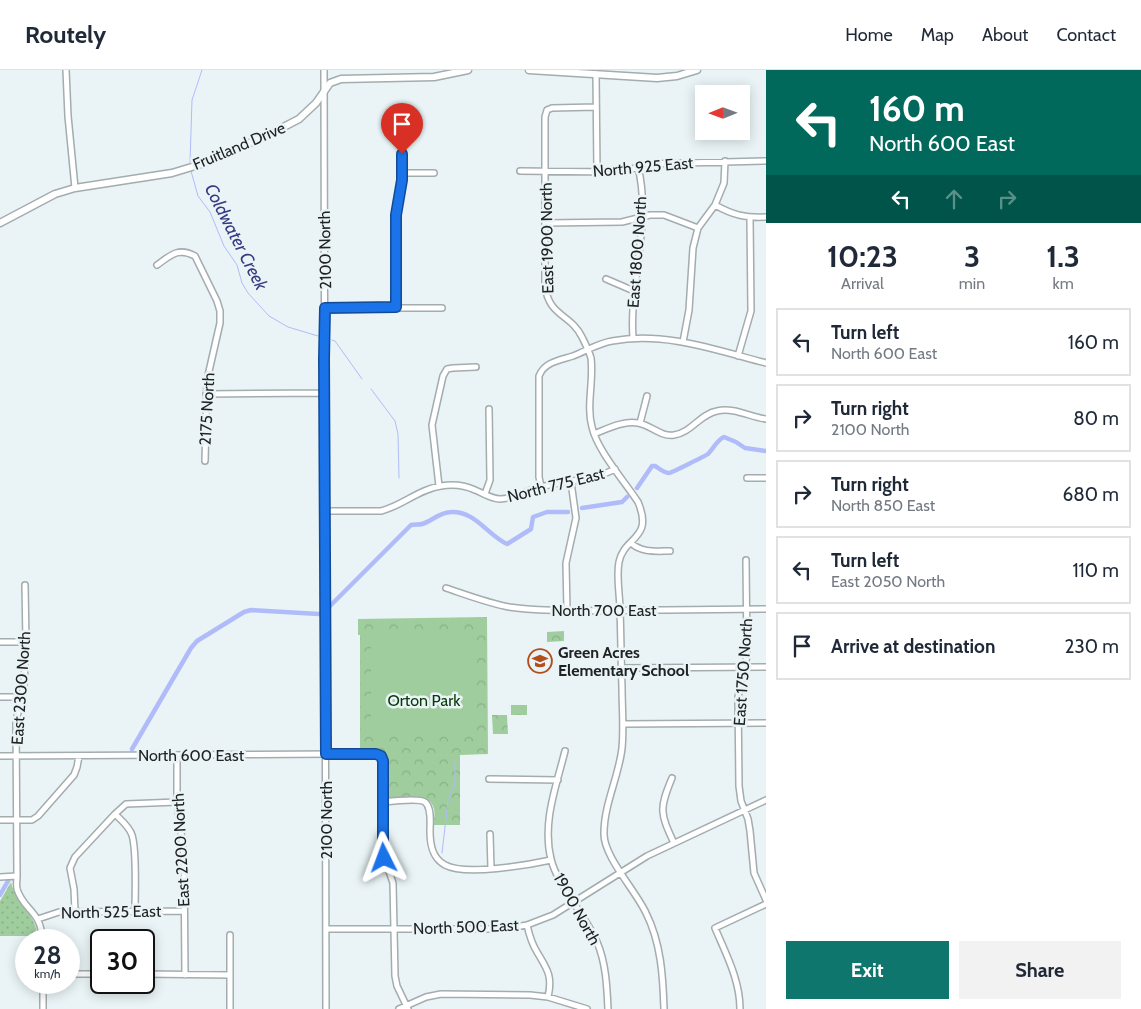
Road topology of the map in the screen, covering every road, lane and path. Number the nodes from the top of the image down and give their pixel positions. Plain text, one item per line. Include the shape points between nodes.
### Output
1 (66, 70) edge
2 (324, 70) edge
3 (468, 70) edge
4 (529, 70) edge
5 (697, 70) edge
6 (596, 74) junction
7 (324, 91) junction
8 (596, 107) junction
9 (403, 116) dead end
10 (725, 161) junction
11 (766, 161) edge
12 (638, 167) junction
13 (546, 170) junction
14 (520, 171) dead end
15 (597, 172) junction
16 (402, 173) junction
17 (434, 173) dead end
18 (75, 188) junction
19 (715, 205) junction
20 (642, 217) junction
21 (766, 217) edge
22 (750, 218) junction
23 (0, 223) edge
24 (546, 223) junction
25 (698, 228) junction
26 (157, 265) dead end
27 (606, 279) dead end
28 (634, 291) junction
29 (396, 307) junction
30 (325, 308) junction
31 (442, 308) dead end
32 (633, 338) junction
33 (683, 342) junction
34 (588, 351) junction
35 (738, 356) junction
36 (766, 363) edge
37 (476, 367) dead end
38 (324, 393) junction
39 (206, 394) junction
40 (647, 396) dead end
41 (489, 409) dead end
42 (766, 419) edge
43 (640, 423) junction
44 (594, 434) junction
45 (205, 461) dead end
46 (615, 469) junction
47 (747, 478) dead end
48 (766, 478) edge
49 (571, 482) junction
50 (438, 486) junction
51 (541, 487) junction
52 (484, 494) junction
53 (325, 512) junction
54 (631, 543) junction
55 (670, 551) dead end
56 (746, 560) dead end
57 (25, 586) dead end
58 (446, 588) dead end
59 (747, 609) junction
60 (766, 609) edge
61 (620, 610) junction
62 (567, 611) junction
63 (0, 642) edge
64 (26, 642) junction
65 (766, 667) edge
66 (621, 668) junction
67 (745, 668) junction
68 (0, 697) edge
69 (20, 697) junction
70 (766, 723) edge
71 (623, 724) junction
72 (738, 724) junction
73 (565, 751) dead end
74 (326, 754) junction
75 (177, 755) junction
76 (0, 756) edge
77 (16, 756) junction
78 (79, 756) junction
79 (672, 778) dead end
80 (489, 779) dead end
81 (558, 780) junction
82 (766, 800) edge
83 (178, 802) junction
84 (383, 802) junction
85 (745, 809) junction
86 (114, 814) junction
87 (0, 820) edge
88 (16, 821) junction
89 (490, 834) dead end
90 (674, 843) junction
91 (551, 860) junction
92 (491, 868) junction
93 (622, 873) junction
94 (17, 876) junction
95 (0, 877) edge
96 (766, 900) edge
97 (574, 902) junction
98 (766, 904) edge
99 (75, 911) junction
100 (135, 911) junction
101 (184, 911) junction
102 (38, 919) junction
103 (527, 925) junction
104 (394, 928) junction
105 (41, 929) edge
106 (326, 929) junction
107 (230, 936) dead end
108 (155, 974) edge
109 (185, 975) junction
110 (230, 975) junction
111 (43, 994) edge
112 (548, 997) junction
113 (407, 1008) edge
114 (43, 1009) edge
115 (230, 1009) edge
116 (326, 1009) edge
117 (399, 1009) edge
118 (587, 1009) edge
119 (608, 1009) edge
120 (664, 1009) edge
121 (740, 1009) edge

1 - 18 street
2 - 7 street, 2100 North
3 - 7 street, Fruitland Drive via 434,77 341,78 330,83
4 - 6 street
5 - 6 street via 657,78
6 - 8 street
7 - 18 street, Fruitland Drive via 299,119 205,163 172,173
7 - 30 street, 2100 North
8 - 13 street, East 1900 North via 547,110
8 - 15 street
9 - 16 street
10 - 11 street, North 925 East
10 - 12 street, North 925 East via 644,164
10 - 19 street via 724,183
12 - 15 street, North 925 East via 626,171
12 - 20 street, East 1800 North
13 - 14 street, North 925 East
13 - 15 street, North 925 East
13 - 24 street, East 1900 North
16 - 17 street
16 - 29 street via 396,215
18 - 23 street, Fruitland Drive via 55,194
19 - 22 street via 732,214
19 - 25 street
20 - 24 street via 622,222
20 - 25 street via 664,215
20 - 28 street, East 1800 North
21 - 22 street
22 - 35 street via 750,311
24 - 34 street, East 1900 North via 546,296 558,314 579,331
25 - 33 street
26 - 39 street, 2175 North via 180,251 195,256 220,311
27 - 28 street
28 - 32 street, East 1800 North
29 - 30 street
29 - 31 street
30 - 38 street, 2100 North
32 - 33 street
32 - 34 street via 610,341
33 - 35 street
34 - 44 street
34 - 51 street via 545,365 541,370
35 - 36 street
37 - 50 street via 447,369 443,376 432,425
38 - 39 street
38 - 53 street, 2100 North
39 - 45 street, 2175 North
40 - 43 street
41 - 52 street via 490,480
42 - 43 street via 718,410 675,435 660,434
43 - 44 street via 627,423
44 - 46 street
46 - 49 street, North 775 East
46 - 54 street via 642,512 641,529
47 - 48 street
49 - 51 street, North 775 East
49 - 62 street via 576,518 566,563
50 - 52 street, North 775 East via 465,486
50 - 53 street, North 775 East via 390,509
51 - 52 street, North 775 East via 509,498 499,499
53 - 74 street, 2100 North
54 - 55 street via 644,550
54 - 61 street via 619,559
56 - 59 street, East 1750 North
57 - 64 street, East 2300 North
58 - 62 street, North 700 East via 495,604
59 - 60 street, North 700 East
59 - 61 street, North 700 East
59 - 67 street, East 1750 North
61 - 62 street, North 700 East
61 - 66 street
63 - 64 street
64 - 69 street, East 2300 North via 24,685
65 - 67 street
66 - 67 street
66 - 71 street
67 - 72 street, East 1750 North via 738,697
68 - 69 street
69 - 77 street, East 2300 North
70 - 72 street
71 - 72 street
71 - 93 street via 622,749 604,836
72 - 85 street, East 1750 North via 739,786
73 - 81 street, 1900 North
74 - 75 street, North 600 East
74 - 84 street, North 600 East via 381,756
74 - 106 street, 2100 North
75 - 78 street, North 600 East
75 - 83 street, East 2200 North
76 - 77 street, North 600 East
77 - 78 street, North 600 East
77 - 88 street, East 2300 North
78 - 88 street via 74,775 38,816 32,820
79 - 90 street via 662,809
80 - 81 street
81 - 91 street, 1900 North via 549,812
82 - 85 street
83 - 86 street via 126,804
83 - 101 street, East 2200 North via 184,856
84 - 92 street via 422,800 430,809 430,839 436,858 455,868
84 - 104 street via 383,849 394,883
85 - 90 street
85 - 96 street, East 1750 North via 754,873
86 - 99 street via 75,857 70,868
86 - 100 street via 132,835
87 - 88 street
88 - 94 street, East 2300 North
89 - 92 street
90 - 93 street, North 500 East
91 - 92 street
91 - 97 street, 1900 North
93 - 97 street, North 500 East
93 - 120 street via 653,930 663,975
94 - 95 street
94 - 102 street, East 2300 North via 17,890
97 - 103 street, North 500 East
97 - 119 street, 1900 North via 597,942 605,971
98 - 121 street via 715,928 738,988
99 - 100 street, North 525 East
99 - 102 street, North 525 East
100 - 101 street, North 525 East
101 - 109 street, East 2200 North
102 - 105 street
103 - 104 street, North 500 East via 504,929
103 - 112 street via 532,943 548,969
104 - 106 street, North 500 East
104 - 113 street via 395,976
106 - 116 street, 2100 North
107 - 110 street
108 - 109 street
109 - 110 street
110 - 115 street
111 - 114 street
112 - 113 street via 441,994
112 - 118 street
113 - 117 street

